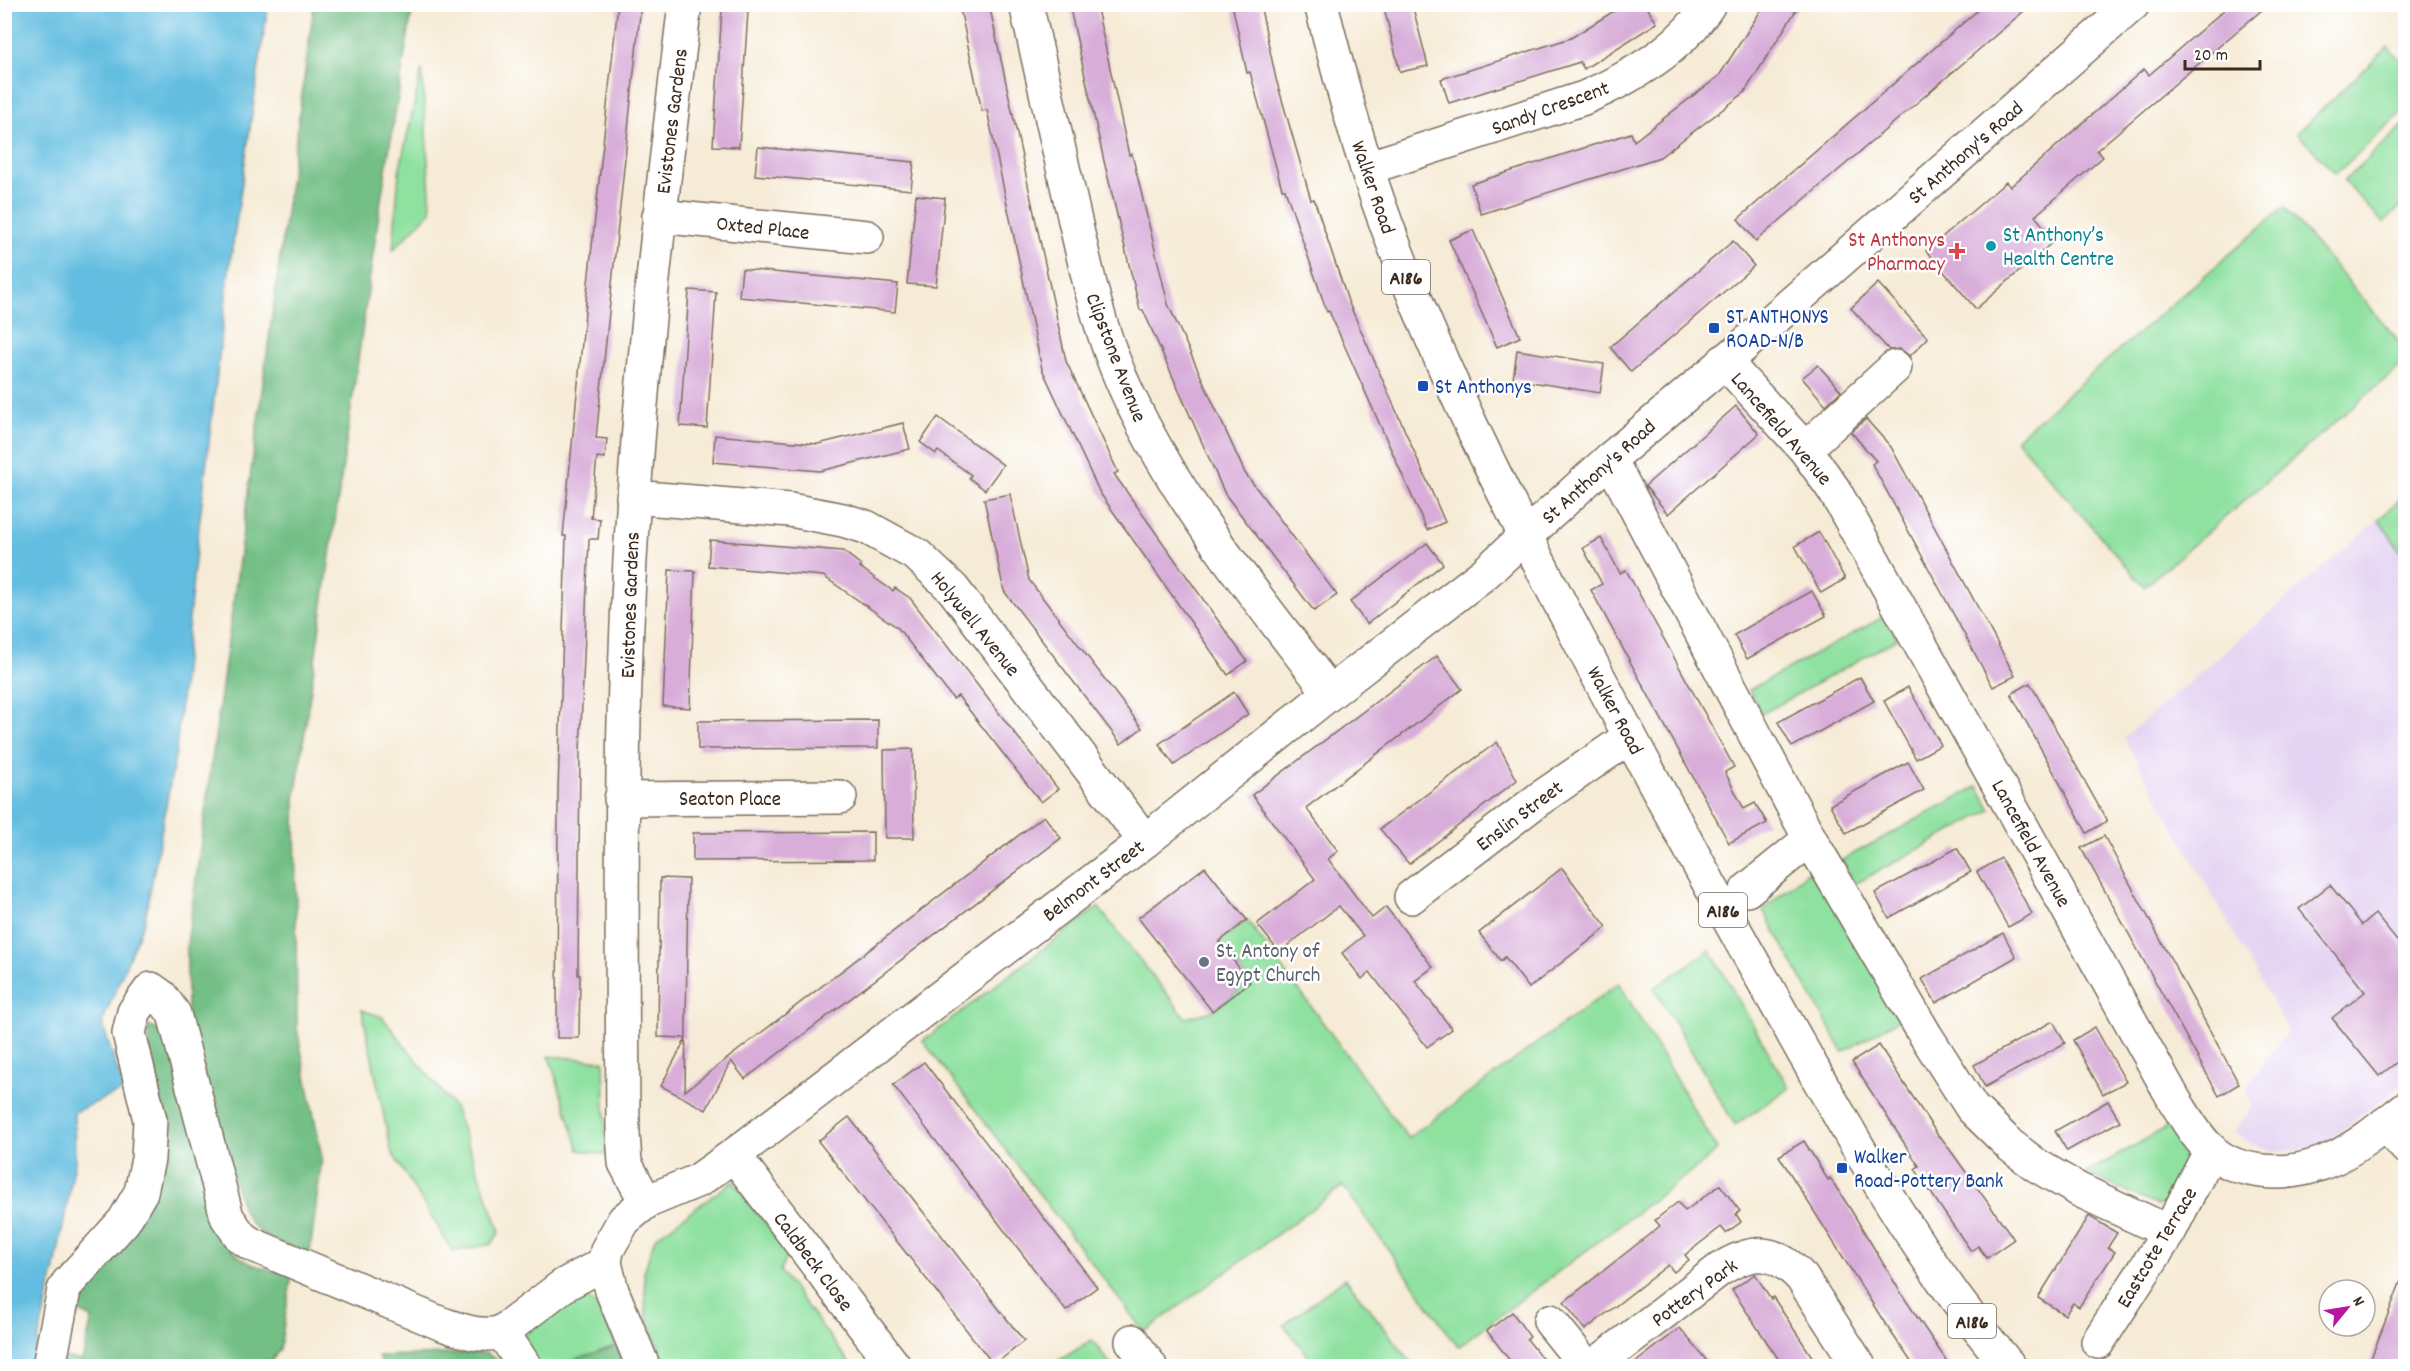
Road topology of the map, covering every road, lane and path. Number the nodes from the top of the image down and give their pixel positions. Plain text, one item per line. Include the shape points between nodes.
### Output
1 (685, 4) edge
2 (1026, 4) edge
3 (1321, 4) edge
4 (1709, 4) edge
5 (2133, 4) edge
6 (1367, 168) junction
7 (659, 216) junction
8 (867, 237) dead end
9 (1724, 361) junction
10 (1895, 367) dead end
11 (1805, 449) junction
12 (1610, 459) junction
13 (633, 497) junction
14 (1526, 537) junction
15 (1330, 693) junction
16 (1630, 737) junction
17 (840, 797) dead end
18 (621, 799) junction
19 (1810, 839) junction
20 (1145, 841) junction
21 (1747, 890) dead end
22 (1411, 897) dead end
23 (2399, 1126) edge
24 (2211, 1150) junction
25 (734, 1155) junction
26 (646, 1202) junction
27 (2169, 1232) junction
28 (605, 1263) junction
29 (1550, 1321) dead end
30 (502, 1332) junction
31 (2098, 1342) dead end
32 (524, 1365) edge
33 (2006, 1365) edge
34 (49, 1366) edge
35 (642, 1366) edge
36 (894, 1366) edge
37 (1587, 1366) edge
38 (1594, 1366) edge
39 (1859, 1366) edge

1 - 7 street, Evistones Gardens
2 - 15 street, Clipstone Avenue via 1091,293 1122,380 1141,422 1202,524
3 - 6 street, Walker Road / A186
4 - 6 street, Sandy Crescent via 1665,52 1612,86
5 - 9 street, St Anthony's Road
6 - 14 street, Walker Road / A186 via 1438,354
7 - 8 street, Oxted Place
7 - 13 street, Evistones Gardens
9 - 11 street, Lancefield Avenue
9 - 12 street, St Anthony's Road
10 - 11 street
11 - 24 street, Lancefield Avenue via 1849,514 2175,1101
12 - 14 street, St Anthony's Road
12 - 19 street
13 - 18 street, Evistones Gardens
13 - 20 street, Holywell Avenue via 820,514 866,527 917,555 953,590
14 - 15 street, Belmont Street via 1436,613
14 - 16 street, Walker Road / A186
15 - 20 street, Belmont Street
16 - 22 street, Enslin Street via 1539,799
16 - 33 street, Walker Road / A186 via 1741,941 1872,1168 1938,1273
17 - 18 street, Seaton Place
18 - 26 street, Evistones Gardens via 623,1132 625,1163
19 - 21 street
19 - 27 street via 1972,1108 2036,1165
20 - 25 street, Belmont Street
23 - 24 street, Lancefield Avenue via 2302,1170 2278,1173 2248,1169
24 - 27 street, Eastcote Terrace
25 - 26 street, Belmont Street via 699,1180
25 - 36 street, Caldbeck Close
26 - 28 street, Belmont Street via 619,1227
27 - 31 street, Eastcote Terrace
28 - 30 street via 564,1285
28 - 35 street
29 - 37 street
30 - 32 street
30 - 34 street via 473,1334 442,1324 262,1250 241,1237 227,1217 174,1014 151,989 134,1012 129,1033 150,1120 141,1192 124,1221 64,1290
38 - 39 street, Pottery Park via 1719,1270 1737,1258 1757,1254 1780,1260 1797,1273

